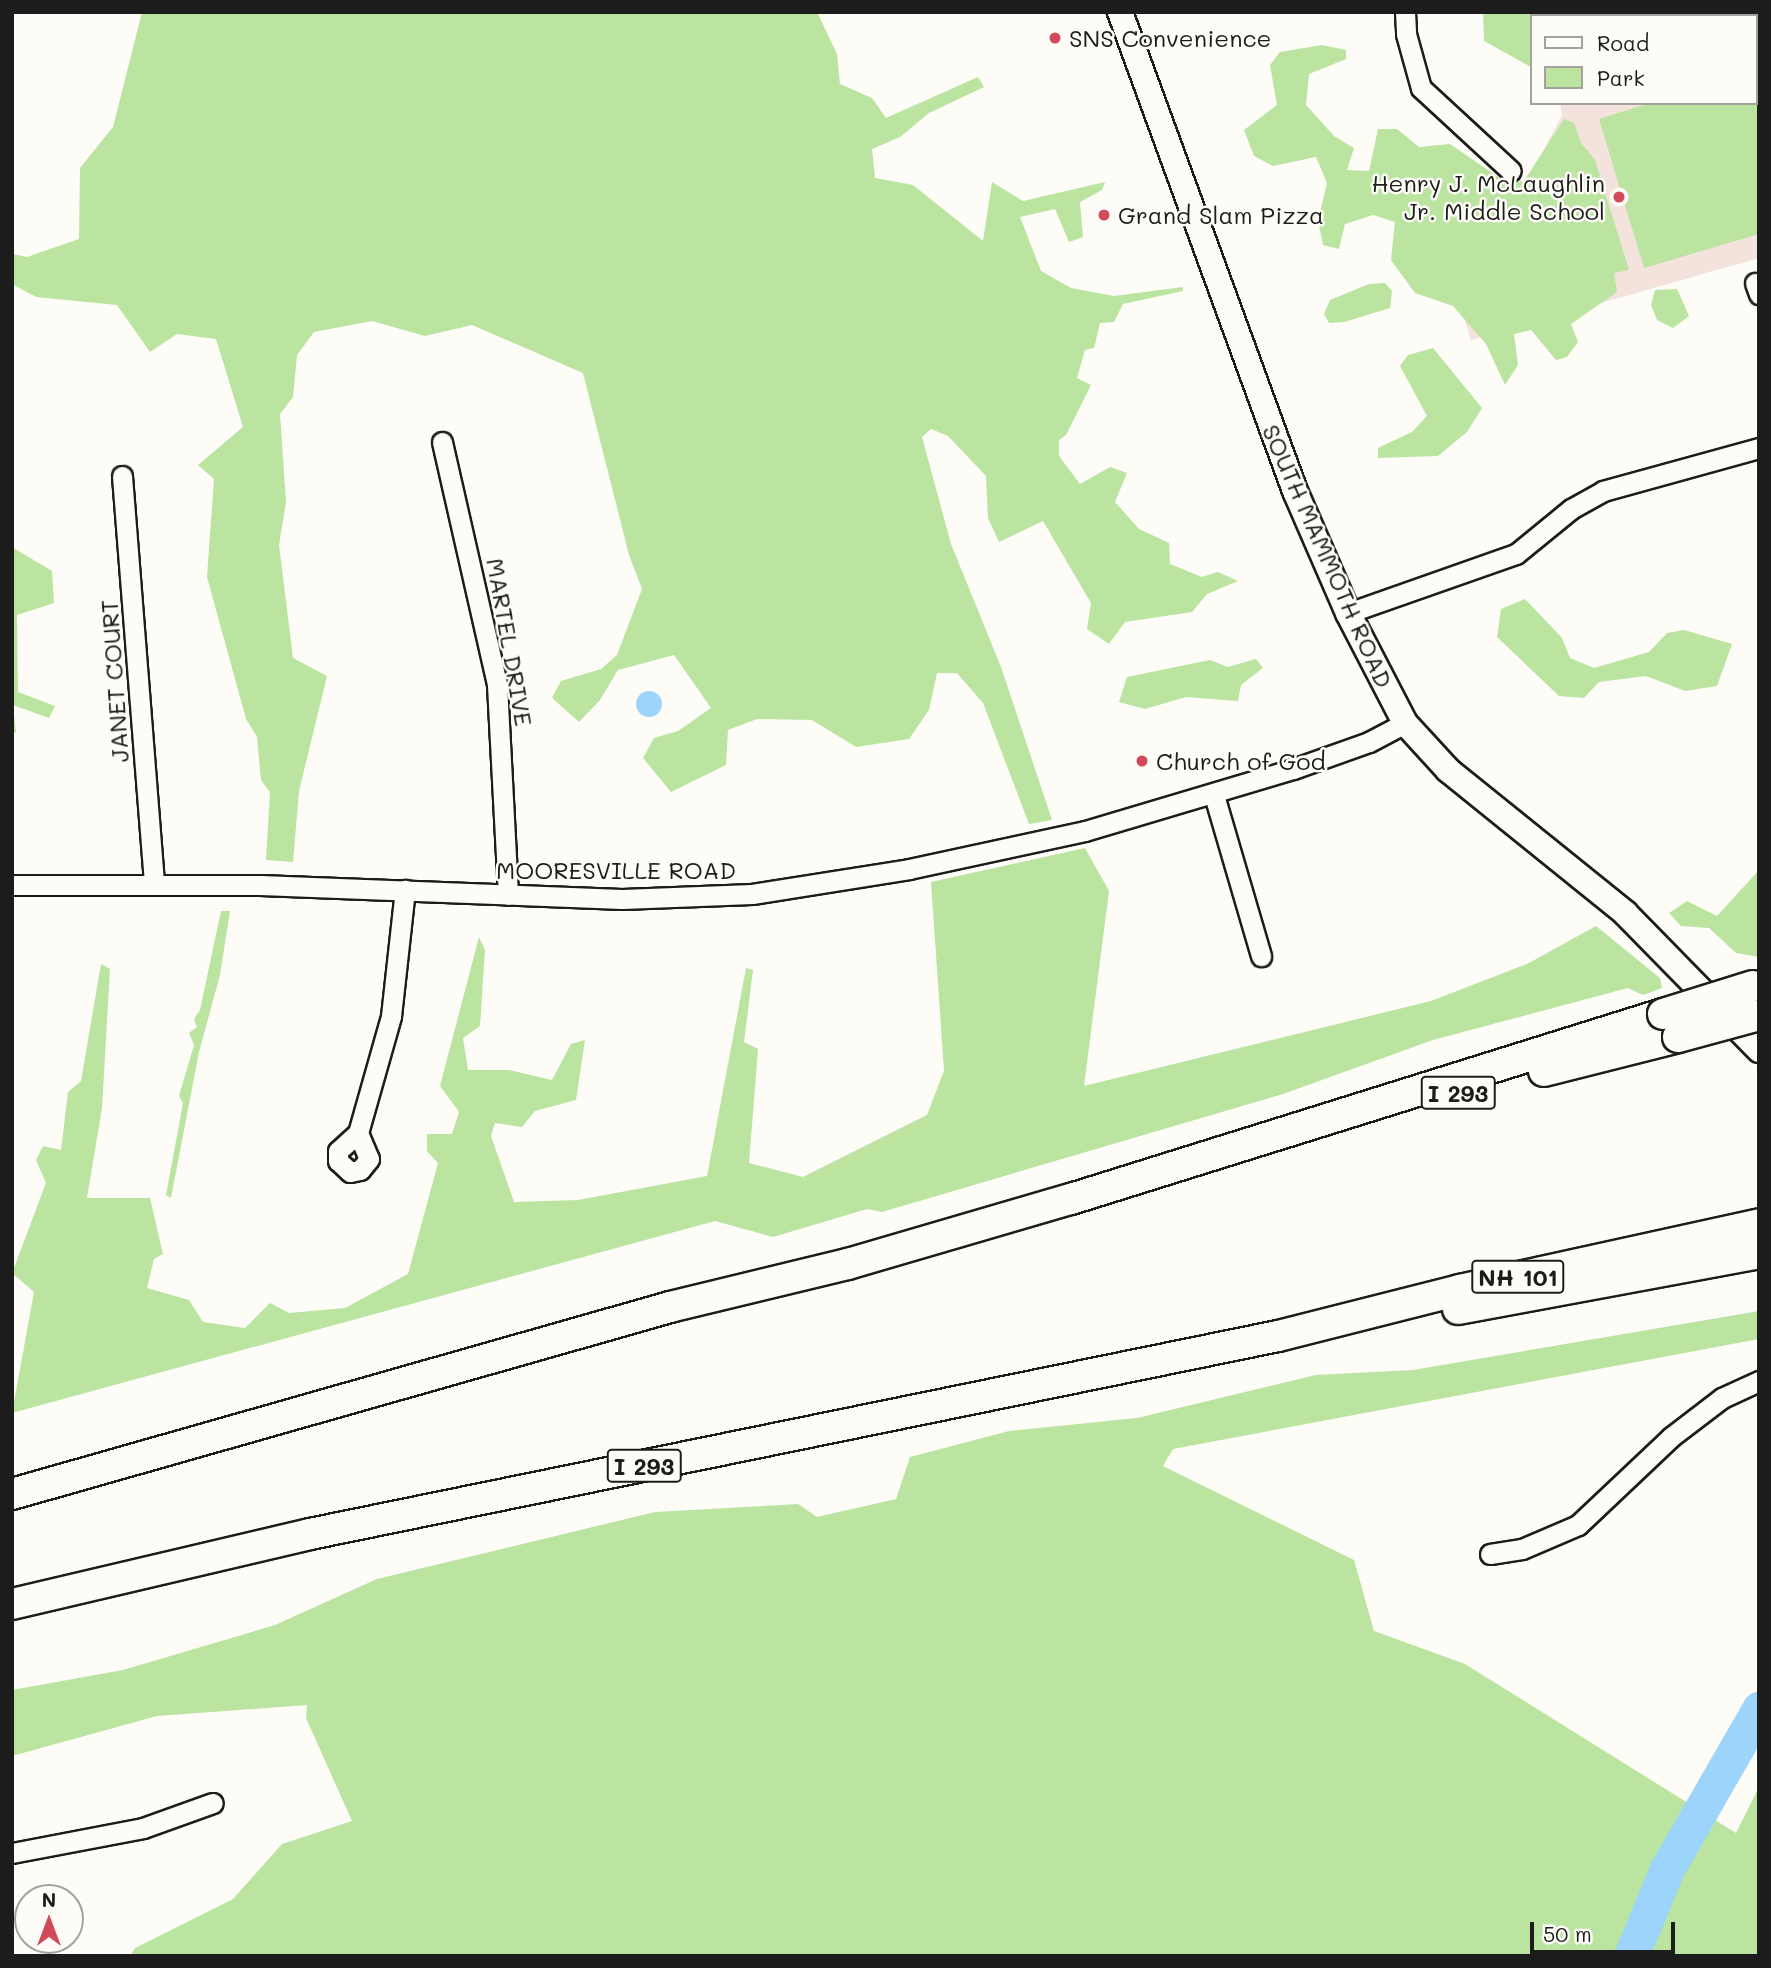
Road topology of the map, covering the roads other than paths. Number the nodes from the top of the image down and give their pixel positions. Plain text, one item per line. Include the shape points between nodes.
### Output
1 (1120, 12) edge
2 (1405, 12) edge
3 (1511, 171) dead end
4 (442, 442) dead end
5 (1759, 448) edge
6 (122, 476) dead end
7 (1348, 613) junction
8 (1405, 723) junction
9 (1214, 795) junction
10 (154, 882) junction
11 (12, 885) edge
12 (405, 890) junction
13 (508, 895) junction
14 (1261, 956) dead end
15 (1756, 985) edge
16 (1759, 1015) edge
17 (1671, 1026) junction
18 (1759, 1050) edge
19 (358, 1133) dead end
20 (1759, 1224) edge
21 (1759, 1253) edge
22 (1278, 1336) junction
23 (1759, 1381) edge
24 (12, 1494) edge
25 (1490, 1554) dead end
26 (12, 1604) edge
27 (213, 1803) dead end
28 (12, 1853) edge

1 - 7 main road, SOUTH MAMMOTH ROAD via 1261,406
2 - 3 street via 1406,34 1421,88
4 - 13 street, MARTEL DRIVE via 497,685
5 - 7 street via 1603,491 1572,509 1516,554
6 - 10 street, JANET COURT
7 - 8 main road, SOUTH MAMMOTH ROAD
8 - 9 street, MOORESVILLE ROAD via 1369,742
8 - 18 main road, SOUTH MAMMOTH ROAD via 1448,770 1625,913
9 - 13 street, MOORESVILLE ROAD via 1000,852 806,887 669,898
9 - 14 street
10 - 11 street, MOORESVILLE ROAD
10 - 12 street, MOORESVILLE ROAD
12 - 13 street, MOORESVILLE ROAD
12 - 19 street via 391,1016
15 - 17 highway, bridge
16 - 17 highway, bridge
17 - 24 highway via 848,1264 670,1307
20 - 22 highway, NH 101 via 1460,1290
21 - 22 highway via 1484,1306
22 - 26 highway, I 293 via 310,1534
23 - 25 street via 1722,1398 1671,1437 1578,1525 1522,1549
27 - 28 street via 143,1828

